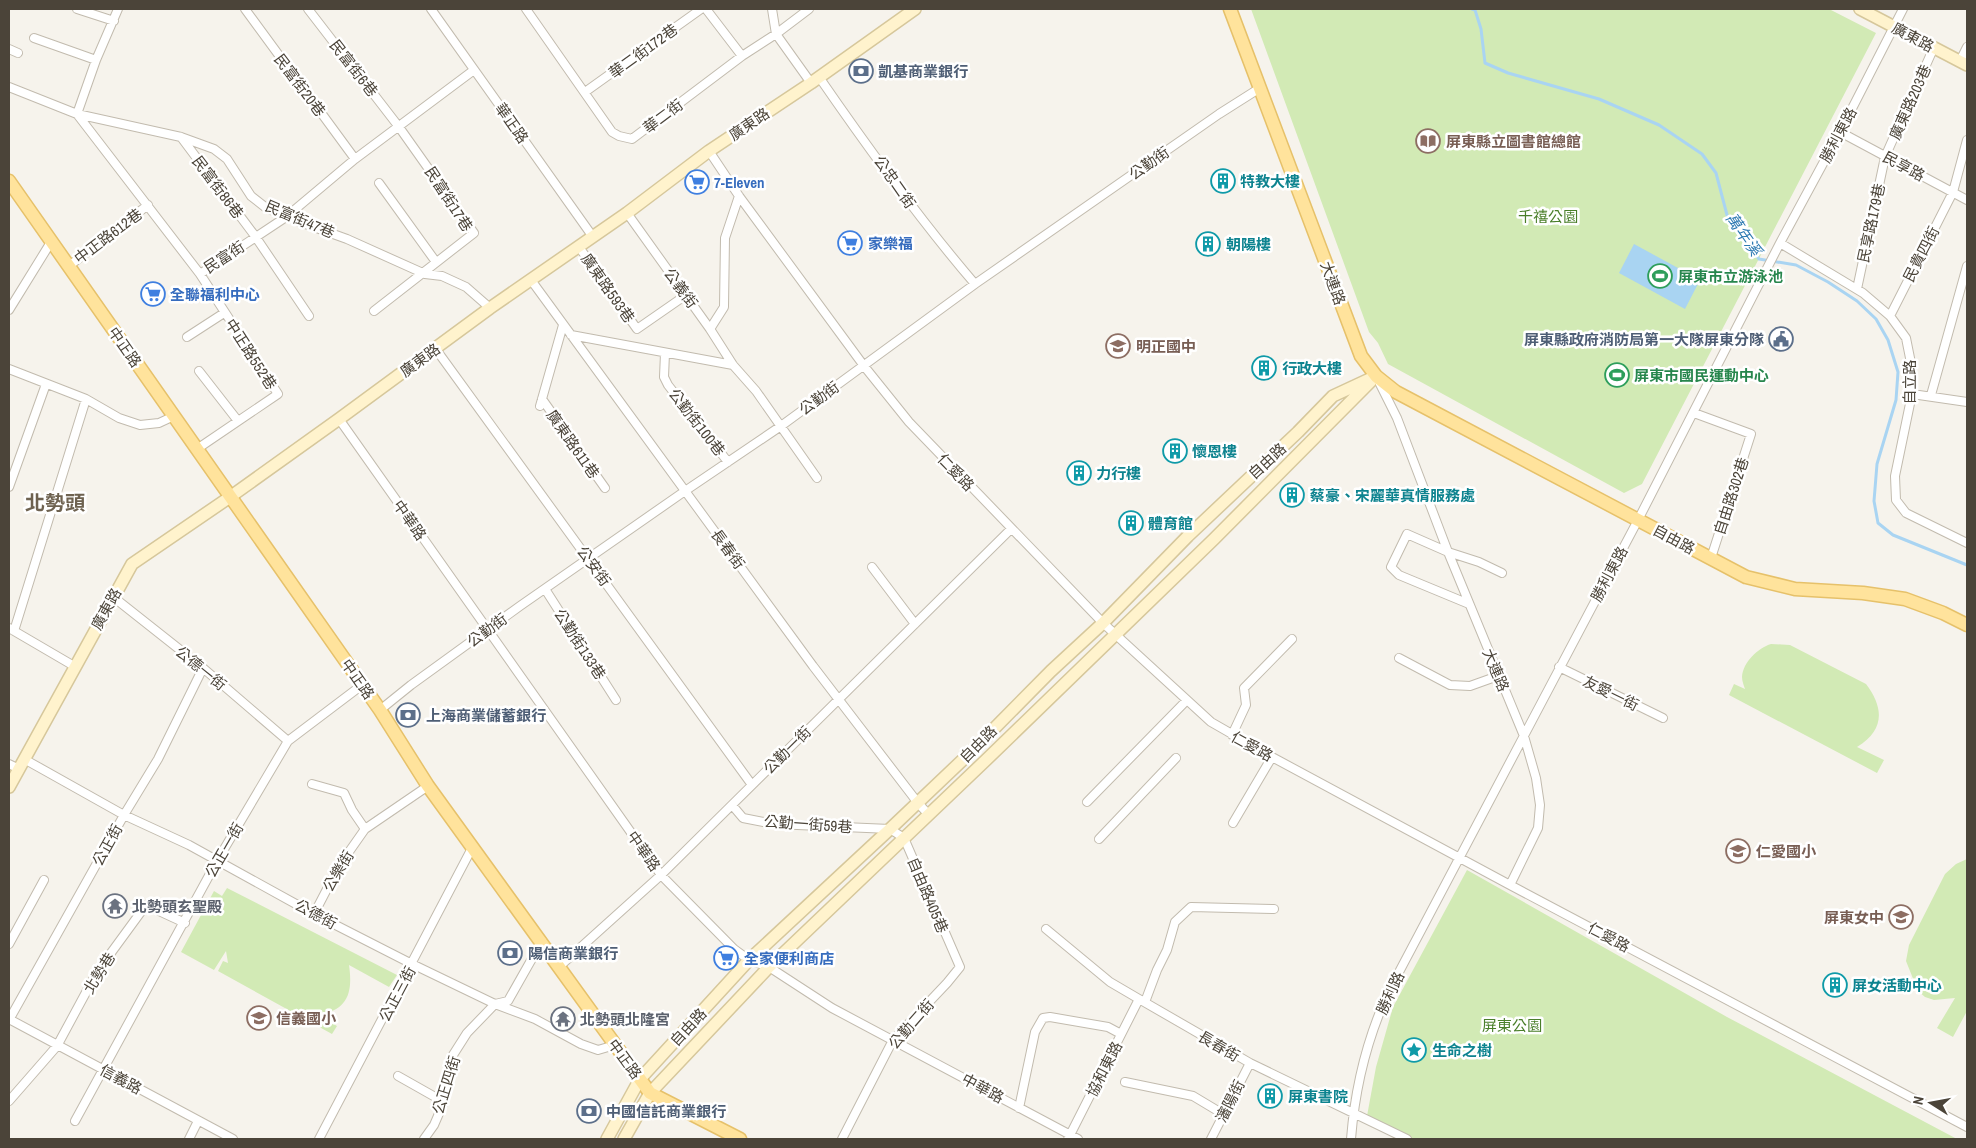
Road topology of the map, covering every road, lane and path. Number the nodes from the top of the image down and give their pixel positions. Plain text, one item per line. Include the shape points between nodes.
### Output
1 (77, 9) edge
2 (118, 9) edge
3 (245, 9) edge
4 (308, 9) edge
5 (431, 9) edge
6 (526, 9) edge
7 (701, 9) edge
8 (706, 9) edge
9 (772, 9) edge
10 (809, 9) edge
11 (915, 9) edge
12 (1230, 9) edge
13 (1861, 9) edge
14 (1903, 9) edge
15 (114, 21) junction
16 (1894, 26) junction
17 (776, 34) junction
18 (34, 38) dead end
19 (1934, 47) junction
20 (1967, 47) edge
21 (9, 49) edge
22 (18, 53) dead end
23 (742, 56) junction
24 (96, 60) junction
25 (1964, 63) edge
26 (474, 70) junction
27 (815, 80) junction
28 (9, 87) edge
29 (1260, 88) junction
30 (585, 92) junction
31 (77, 114) junction
32 (400, 127) junction
33 (1840, 132) junction
34 (181, 137) junction
35 (1967, 140) edge
36 (709, 151) junction
37 (1885, 157) junction
38 (356, 160) junction
39 (9, 181) edge
40 (379, 183) dead end
41 (1953, 192) junction
42 (739, 196) junction
43 (1967, 200) edge
44 (148, 205) junction
45 (627, 213) junction
46 (286, 217) junction
47 (255, 236) junction
48 (593, 237) junction
49 (51, 242) junction
50 (1780, 243) junction
51 (579, 247) junction
52 (436, 262) junction
53 (69, 266) junction
54 (1967, 266) edge
55 (200, 274) junction
56 (425, 274) junction
57 (531, 280) junction
58 (975, 284) junction
59 (1857, 289) junction
60 (686, 295) junction
61 (490, 308) junction
62 (9, 310) edge
63 (374, 311) dead end
64 (224, 313) junction
65 (309, 316) dead end
66 (1890, 316) junction
67 (564, 325) junction
68 (710, 329) junction
69 (571, 335) junction
70 (187, 337) dead end
71 (436, 348) junction
72 (665, 353) junction
73 (733, 365) junction
74 (864, 366) junction
75 (9, 369) edge
76 (199, 371) dead end
77 (1376, 376) junction
78 (46, 384) junction
79 (1912, 394) junction
80 (1931, 395) junction
81 (86, 399) junction
82 (1967, 402) edge
83 (1694, 413) junction
84 (174, 416) junction
85 (339, 419) junction
86 (238, 421) junction
87 (781, 426) junction
88 (196, 449) junction
89 (728, 462) junction
90 (817, 478) dead end
91 (9, 487) edge
92 (605, 488) dead end
93 (685, 490) junction
94 (230, 497) junction
95 (1638, 520) junction
96 (1011, 529) junction
97 (1967, 543) edge
98 (1448, 552) junction
99 (588, 557) junction
100 (1711, 558) junction
101 (872, 568) dead end
102 (1502, 573) dead end
103 (544, 589) junction
104 (112, 596) junction
105 (1469, 604) junction
106 (1103, 623) junction
107 (915, 624) junction
108 (1967, 625) edge
109 (11, 630) edge
110 (488, 630) junction
111 (1114, 634) junction
112 (1292, 639) dead end
113 (1399, 658) dead end
114 (74, 666) junction
115 (1559, 667) junction
116 (203, 668) junction
117 (1498, 676) junction
118 (362, 685) junction
119 (616, 700) dead end
120 (838, 700) junction
121 (1186, 701) junction
122 (380, 710) junction
123 (1663, 718) dead end
124 (1232, 735) junction
125 (1524, 736) junction
126 (288, 741) junction
127 (1272, 757) junction
128 (1176, 758) dead end
129 (17, 764) edge
130 (312, 784) dead end
131 (752, 785) junction
132 (428, 786) junction
133 (9, 787) edge
134 (1087, 802) dead end
135 (918, 803) junction
136 (732, 805) junction
137 (124, 815) junction
138 (929, 815) junction
139 (1233, 823) dead end
140 (364, 829) junction
141 (890, 829) junction
142 (904, 838) junction
143 (1099, 839) dead end
144 (472, 848) junction
145 (1460, 858) junction
146 (217, 861) junction
147 (661, 875) junction
148 (44, 880) dead end
149 (1510, 885) junction
150 (1274, 909) dead end
151 (314, 914) junction
152 (185, 923) junction
153 (1046, 929) dead end
154 (542, 941) junction
155 (9, 944) edge
156 (749, 960) junction
157 (412, 964) junction
158 (560, 966) junction
159 (770, 967) junction
160 (960, 967) joint
161 (1142, 1000) junction
162 (495, 1004) junction
163 (9, 1020) edge
164 (1121, 1034) junction
165 (893, 1040) junction
166 (615, 1045) junction
167 (58, 1046) junction
168 (1250, 1063) junction
169 (104, 1070) junction
170 (398, 1076) dead end
171 (640, 1079) junction
172 (1125, 1082) dead end
173 (650, 1093) junction
174 (9, 1101) edge
175 (444, 1102) junction
176 (1019, 1108) junction
177 (1223, 1114) junction
178 (1353, 1114) junction
179 (75, 1121) dead end
180 (198, 1121) junction
181 (1967, 1127) edge
182 (1069, 1137) edge
183 (189, 1139) edge
184 (233, 1139) edge
185 (319, 1139) edge
186 (424, 1139) edge
187 (607, 1139) edge
188 (624, 1139) edge
189 (740, 1139) edge
190 (842, 1139) edge
191 (1078, 1139) edge
192 (1210, 1139) edge
193 (1351, 1139) edge
194 (1407, 1139) edge

1 - 15 street
2 - 15 street
3 - 38 street, 民富街20巷
4 - 32 street, 民富街6巷
5 - 26 street, 華正路
6 - 30 street, 華二街
7 - 30 street, 華二街172巷
8 - 23 street
9 - 17 street
10 - 17 street, 華二街
11 - 27 street, 廣東路
12 - 29 main road, 大連路
13 - 16 street, 廣東路
14 - 16 street, 勝利東路
15 - 24 street
16 - 19 street, 廣東路
16 - 33 street, 勝利東路
17 - 23 street, 華二街
17 - 27 street, 公忠二街
18 - 24 street
19 - 25 street, 廣東路
19 - 37 street, 廣東路203巷
20 - 25 street
21 - 22 street
23 - 30 street, 華二街 via 632,139 612,132
24 - 31 street
26 - 32 street, 民富街
26 - 48 street, 華正路
27 - 36 street, 廣東路
27 - 58 street, 公忠二街
28 - 31 street, 民富街47巷
29 - 58 street, 公勤街
29 - 77 main road, 大連路 via 1361,356
31 - 34 street, 民富街47巷
31 - 44 street, 民富街
32 - 38 street, 民富街
32 - 52 street, 民富街17巷 via 474,233
33 - 37 street, 民享路
33 - 50 street, 勝利東路
34 - 46 street, 民富街47巷 via 214,149 226,159 251,196
34 - 47 street, 民富街86巷
35 - 41 street, 民貴四街
36 - 42 street, 仁愛路
36 - 45 street, 廣東路
37 - 41 street, 民享路
37 - 59 street, 民享路179巷
38 - 46 street, 民富街
39 - 49 main road, 中正路
40 - 52 street
41 - 43 street, 民享路
41 - 66 street, 民貴四街
42 - 68 street via 725,238 724,307
42 - 74 street, 仁愛路
44 - 53 street, 中正路612巷
44 - 55 street, 民富街
45 - 48 street, 廣東路
45 - 60 street, 公義街
46 - 47 street, 民富街
46 - 56 street, 民富街47巷 via 347,239
47 - 55 street, 民富街
47 - 65 street, 民富街86巷
48 - 51 street, 廣東路
49 - 53 main road, 中正路
49 - 62 street
50 - 59 street, 自立路
50 - 83 street, 勝利東路
51 - 57 street, 廣東路
51 - 60 street, 廣東路593巷 via 637,329
52 - 56 street, 民富街17巷
53 - 84 main road, 中正路
54 - 80 street
55 - 64 street, 中正路552巷
56 - 61 street, 民富街47巷 via 442,276 466,287
56 - 63 street, 民富街17巷
57 - 61 street, 廣東路
57 - 67 street, 長春街
58 - 74 street, 公勤街
59 - 66 street, 自立路
60 - 68 street, 公義街
61 - 71 street, 廣東路
64 - 70 street
64 - 86 street, 中正路552巷 via 278,394
66 - 79 street, 自立路 via 1906,338 1912,368
67 - 69 street, 長春街
67 - 92 street, 廣東路611巷 via 541,402
68 - 73 street, 公義街
69 - 72 street
69 - 93 street, 長春街
71 - 85 street, 廣東路
71 - 99 street, 公安街
72 - 73 street
72 - 89 street, 公勤街100巷 via 664,377 668,384
73 - 87 street, 公義街
74 - 87 street, 公勤街
74 - 96 street, 仁愛路 via 909,422
75 - 78 street
76 - 86 street
77 - 95 main road, 自由路 via 1396,392
77 - 98 street, 大連路 via 1397,418
77 - 106 street, 自由路 via 1333,396
77 - 111 street, 自由路
78 - 81 street
78 - 91 street
79 - 80 street
79 - 97 street, 自立路 via 1895,476 1896,500 1906,513
80 - 82 street
81 - 84 street via 119,418 140,425 159,423
81 - 109 street
83 - 95 street, 勝利東路
83 - 100 street, 自由路302巷 via 1751,434
84 - 88 main road, 中正路
85 - 94 street, 廣東路
85 - 110 street, 中華路
86 - 88 street, 中正路552巷
87 - 89 street, 公勤街
87 - 90 street, 公義街
88 - 94 main road, 中正路
89 - 93 street, 公勤街
93 - 99 street, 公勤街
93 - 120 street, 長春街
94 - 104 street, 廣東路 via 132,564
94 - 118 main road, 中正路
95 - 100 main road, 自由路
95 - 115 street, 勝利東路
96 - 106 street, 仁愛路
96 - 107 street, 公勤一街
98 - 102 street
98 - 105 street, 大連路
98 - 105 street via 1406,534 1391,567
99 - 103 street, 公勤街
99 - 131 street, 公安街
100 - 108 main road, 自由路 via 1746,577 1795,589 1863,592 1905,600
101 - 107 street
103 - 110 street, 公勤街
103 - 119 street, 公勤街133巷
104 - 114 street, 廣東路
104 - 116 street, 公德一街
105 - 117 street, 大連路
106 - 111 street, 仁愛路
106 - 135 street, 自由路
107 - 120 street, 公勤一街
109 - 114 street
110 - 122 street, 公勤街
110 - 147 street, 中華路
111 - 121 street, 仁愛路
111 - 138 street, 自由路
112 - 124 street via 1244,688 1246,705
113 - 117 street via 1450,685 1470,686
114 - 129 street, 廣東路
115 - 123 street, 友愛一街
115 - 125 street, 勝利東路
116 - 126 street, 公德一街
116 - 137 street, 公正街 via 162,753
117 - 125 street, 大連路
118 - 122 main road, 中正路
118 - 126 street, 公正一街
120 - 131 street, 公勤一街
120 - 135 street, 長春街
121 - 124 street, 仁愛路
121 - 134 street
122 - 132 main road, 中正路
124 - 127 street, 仁愛路
125 - 145 street, 勝利東路
125 - 149 street via 1536,778 1540,805 1538,828
126 - 146 street, 公正一街
127 - 139 street
127 - 145 street, 仁愛路
128 - 143 street
129 - 133 street, 廣東路
129 - 137 street, 公德街
130 - 140 street via 344,793
131 - 136 street, 公勤一街
132 - 140 street, 公樂街
132 - 144 main road, 中正路
135 - 138 street, 長春街
135 - 141 street, 自由路
136 - 141 street, 公勤一街59巷 via 743,818 774,824
136 - 147 street, 公勤一街
137 - 146 street, 公德街
137 - 163 street, 公正街
138 - 142 street, 自由路
140 - 151 street, 公樂街 via 338,866
141 - 142 street, 自由路405巷
141 - 156 street, 自由路
142 - 159 street, 自由路
142 - 160 street, 自由路405巷
144 - 154 main road, 中正路
144 - 157 street, 公正三街
145 - 149 street, 仁愛路
145 - 178 street, 勝利路 via 1383,1003 1364,1061
146 - 151 street, 公德街
146 - 152 street, 公正一街
147 - 156 street, 中華路 via 734,950
147 - 158 street, 公勤一街
148 - 155 street
149 - 181 street, 仁愛路
150 - 161 street, 協和東路 via 1191,907 1175,922 1167,950
151 - 157 street, 公德街
152 - 167 street, 北勢巷 via 146,905 97,972
152 - 169 street, 公正一街
153 - 161 street, 長春街 via 1110,982
154 - 158 main road, 中正路
154 - 162 street, 公正四街 via 508,1001
156 - 159 street, 中華路
156 - 171 street, 自由路
157 - 162 street, 公德街
157 - 185 street, 公正三街
158 - 166 main road, 中正路
159 - 165 street, 中華路 via 832,1008
159 - 173 street, 自由路
160 - 165 street, 公勤二街
161 - 164 street, 協和東路
161 - 168 street, 長春街
162 - 166 street, 公德街 via 535,1019 598,1050
162 - 175 street, 公正四街 via 467,1033 454,1055 448,1070
163 - 167 street, 信義路
164 - 176 street via 1108,1027 1043,1018 1035,1032
164 - 182 street, 協和東路
165 - 176 street, 中華路
165 - 190 street, 公勤二街
166 - 171 main road, 中正路
167 - 169 street, 信義路
167 - 174 street, 北勢巷
168 - 177 street, 瀋陽街
168 - 178 street, 長春街
169 - 179 street, 公正一街
169 - 180 street, 信義路
170 - 175 street
171 - 173 main road, 中正路
171 - 187 street, 自由路
172 - 177 street via 1193,1096
173 - 188 street, 自由路
173 - 189 main road, 中正路
175 - 186 street, 公正四街
176 - 182 street, 中華路
177 - 192 street, 瀋陽街
178 - 193 street, 勝利路
178 - 194 street, 長春街
180 - 183 street
180 - 184 street, 信義路
182 - 191 street, 中華路

